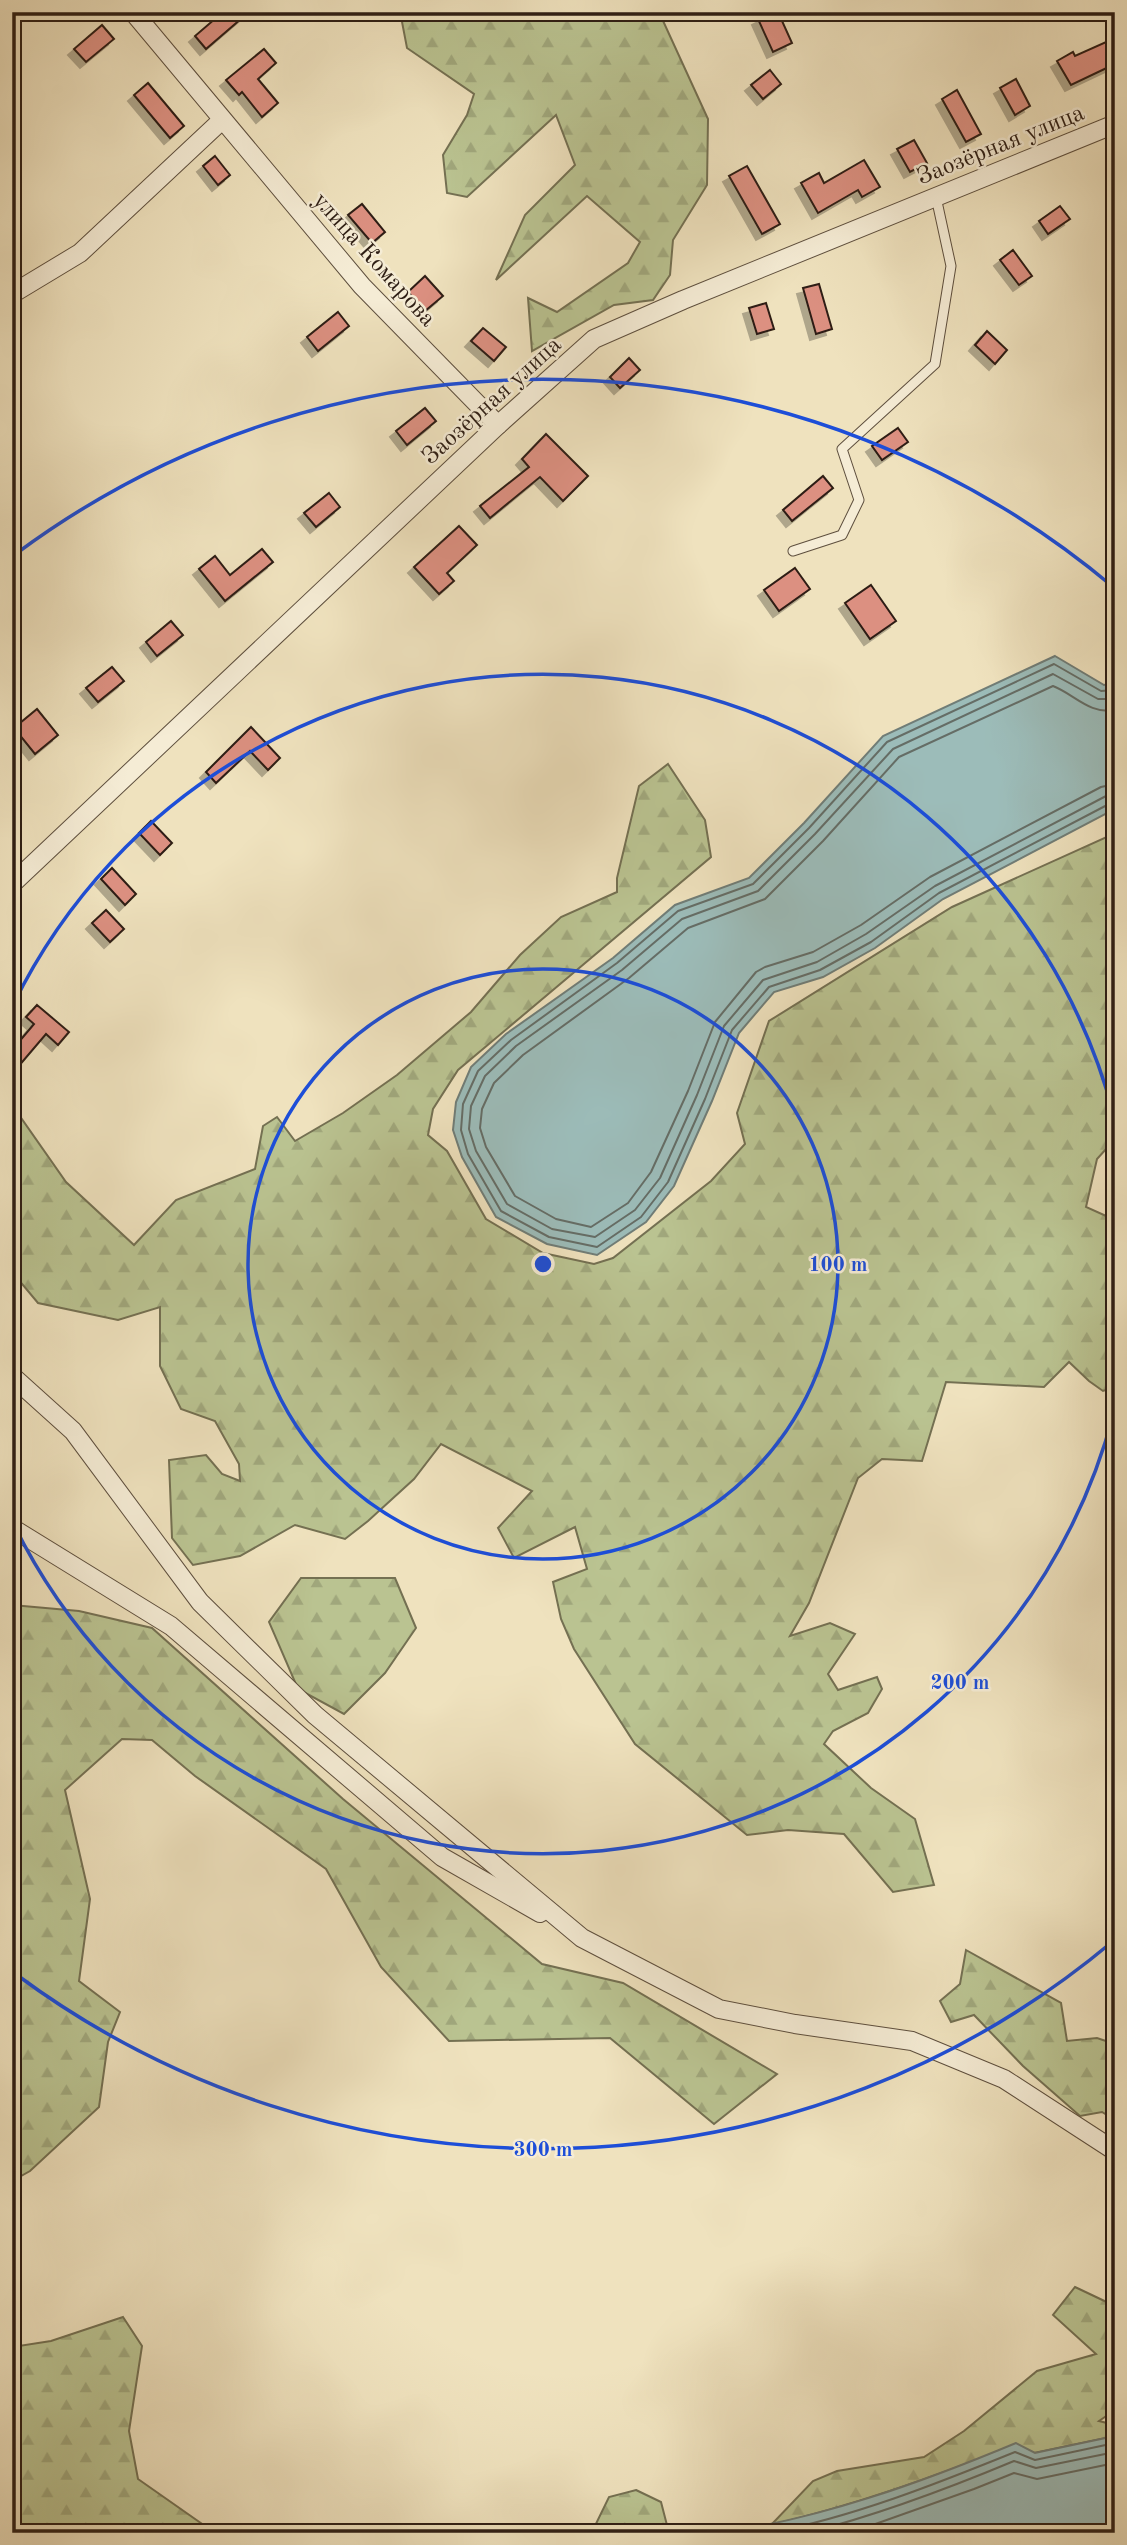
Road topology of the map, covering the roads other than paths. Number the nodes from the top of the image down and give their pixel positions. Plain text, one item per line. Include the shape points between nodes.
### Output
1 (133, 12) edge
2 (222, 120) junction
3 (1115, 124) edge
4 (936, 197) junction
5 (12, 293) edge
6 (498, 425) junction
7 (793, 551) dead end
8 (12, 884) edge
9 (12, 1376) edge
10 (12, 1528) edge
11 (582, 1938) junction
12 (1115, 2151) edge

1 - 2 street, улица Комарова
2 - 5 street via 80,253
2 - 6 street, улица Комарова via 362,286
3 - 4 street, Заозёрная улица
4 - 6 street, Заозёрная улица via 594,339
4 - 7 lane via 951,266 935,364 842,449 859,500 842,535
6 - 8 street, Заозёрная улица
9 - 11 street via 73,1431 200,1602 315,1715
10 - 11 street via 171,1626 442,1857
11 - 12 street via 719,2009 912,2041 1004,2079

